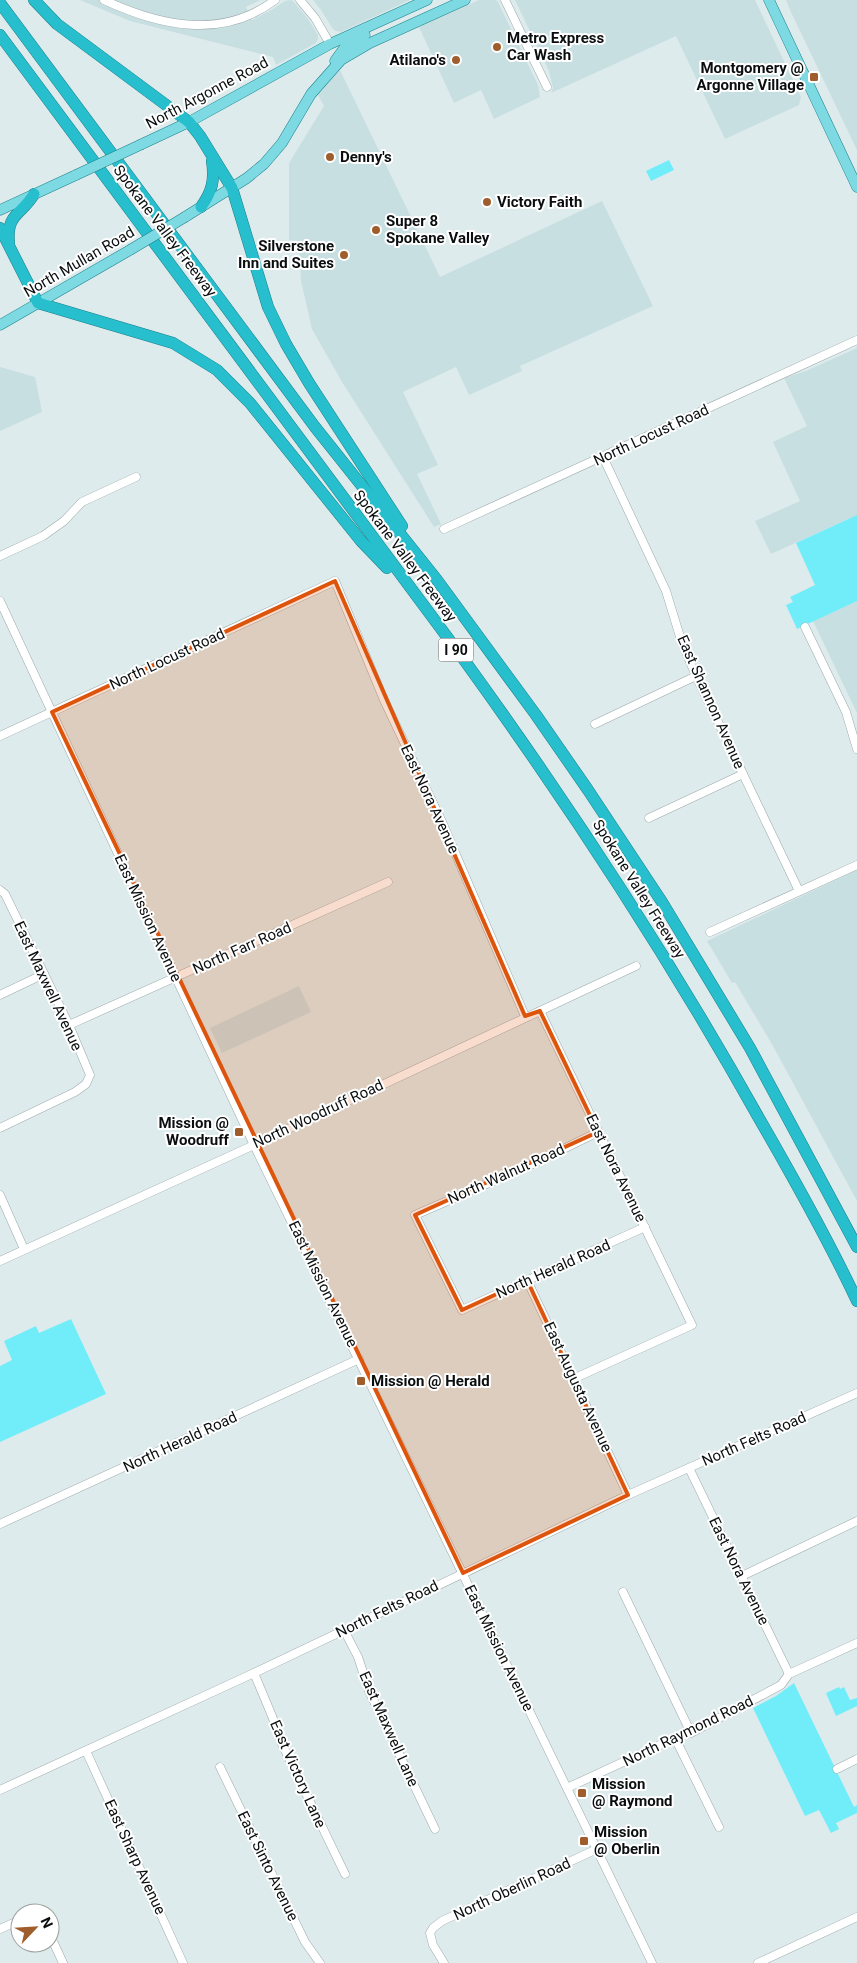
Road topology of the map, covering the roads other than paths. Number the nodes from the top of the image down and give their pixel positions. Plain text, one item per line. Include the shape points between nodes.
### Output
1 (34, 0) edge
2 (104, 0) edge
3 (275, 0) edge
4 (300, 0) edge
5 (427, 0) edge
6 (465, 0) edge
7 (505, 0) edge
8 (769, 0) edge
9 (0, 3) edge
10 (394, 15) junction
11 (0, 35) edge
12 (330, 44) junction
13 (337, 63) junction
14 (547, 88) dead end
15 (189, 122) junction
16 (212, 157) junction
17 (857, 186) edge
18 (232, 188) junction
19 (34, 194) junction
20 (201, 207) junction
21 (0, 210) edge
22 (0, 228) edge
23 (9, 246) junction
24 (38, 303) junction
25 (0, 325) edge
26 (857, 340) edge
27 (602, 457) junction
28 (136, 477) dead end
29 (444, 529) dead end
30 (0, 556) edge
31 (437, 580) junction
32 (334, 581) joint
33 (418, 600) junction
34 (0, 602) edge
35 (805, 627) dead end
36 (696, 676) junction
37 (52, 712) junction
38 (595, 724) dead end
39 (0, 736) edge
40 (857, 749) edge
41 (743, 774) junction
42 (649, 818) dead end
43 (857, 865) edge
44 (388, 882) dead end
45 (0, 890) edge
46 (798, 891) junction
47 (710, 932) dead end
48 (636, 966) dead end
49 (44, 974) junction
50 (176, 978) junction
51 (0, 995) edge
52 (540, 1010) junction
53 (525, 1016) junction
54 (69, 1025) junction
55 (0, 1128) edge
56 (598, 1132) junction
57 (254, 1145) junction
58 (0, 1195) edge
59 (645, 1227) junction
60 (857, 1247) edge
61 (24, 1249) junction
62 (0, 1261) edge
63 (528, 1280) junction
64 (857, 1301) edge
65 (462, 1310) joint
66 (359, 1359) junction
67 (573, 1379) junction
68 (857, 1393) edge
69 (689, 1468) junction
70 (628, 1495) junction
71 (857, 1521) edge
72 (0, 1524) edge
73 (463, 1573) junction
74 (742, 1576) junction
75 (622, 1592) dead end
76 (344, 1630) junction
77 (857, 1643) edge
78 (254, 1673) junction
79 (789, 1674) junction
80 (691, 1733) junction
81 (675, 1738) junction
82 (86, 1751) junction
83 (857, 1759) edge
84 (220, 1767) dead end
85 (837, 1769) dead end
86 (567, 1788) junction
87 (0, 1790) edge
88 (718, 1827) dead end
89 (435, 1829) dead end
90 (597, 1849) junction
91 (345, 1874) dead end
92 (857, 1917) edge
93 (774, 1960) edge
94 (183, 1963) edge
95 (320, 1963) edge
96 (444, 1963) edge
97 (652, 1963) edge
98 (758, 1963) edge

1 - 15 highway via 57,24
2 - 3 street via 159,21 190,26 238,19
4 - 12 street
5 - 10 main road, North Argonne Road
6 - 13 main road via 370,43
7 - 14 street
8 - 17 main road
9 - 31 highway, Spokane Valley Freeway / I 90 via 315,427
10 - 12 main road, North Argonne Road
10 - 13 main road via 382,27 345,47 335,60
11 - 33 highway, Spokane Valley Freeway / I 90
12 - 15 main road, North Argonne Road
13 - 18 main road, North Mullan Road via 311,94 275,153
15 - 16 highway
15 - 19 main road, North Argonne Road, bridge
16 - 18 highway
16 - 20 highway via 214,184
18 - 20 main road, North Mullan Road
18 - 31 highway via 268,307 286,344
19 - 21 main road, North Argonne Road
19 - 23 highway via 12,217
20 - 24 main road, North Mullan Road, bridge
22 - 23 highway
23 - 24 highway
24 - 25 main road, North Mullan Road
24 - 33 highway via 173,344 217,370 250,403 361,541
26 - 27 street, North Locust Road
27 - 29 street, North Locust Road
27 - 36 street, East Shannon Avenue via 666,591
28 - 30 street via 82,502 43,536
31 - 60 highway, Spokane Valley Freeway / I 90 via 536,715 662,902 750,1048
32 - 37 street, North Locust Road
32 - 53 street, East Nora Avenue
33 - 64 highway, Spokane Valley Freeway / I 90 via 586,833 675,974 809,1206
34 - 37 street, East Mission Avenue
35 - 40 street via 846,712
36 - 38 street
36 - 41 street, East Shannon Avenue
37 - 39 street, North Locust Road
37 - 50 street, East Mission Avenue
41 - 42 street
41 - 46 street, East Shannon Avenue
43 - 46 street
44 - 50 street, North Farr Road
45 - 49 street, East Maxwell Avenue via 5,894
46 - 47 street
48 - 52 street, North Woodruff Road
49 - 51 street
49 - 54 street, East Maxwell Avenue
50 - 54 street, North Farr Road
50 - 57 street, East Mission Avenue
52 - 53 street, North Woodruff Road
52 - 56 street, East Nora Avenue
53 - 57 street, North Woodruff Road
54 - 55 street, East Maxwell Avenue via 90,1075 86,1084
56 - 59 street, East Nora Avenue
56 - 65 street, North Walnut Road via 415,1216
57 - 61 street, North Woodruff Road
57 - 66 street, East Mission Avenue
58 - 61 street
59 - 63 street, North Herald Road
59 - 67 street, East Nora Avenue via 692,1325
61 - 62 street, North Woodruff Road
63 - 65 street, North Herald Road
63 - 67 street, East Augusta Avenue
66 - 72 street, North Herald Road
66 - 73 street, East Mission Avenue
67 - 70 street, East Augusta Avenue
68 - 69 street, North Felts Road
69 - 70 street, North Felts Road
69 - 74 street, East Nora Avenue
70 - 73 street, North Felts Road
71 - 74 street
73 - 76 street, North Felts Road
73 - 86 street, East Mission Avenue
74 - 79 street, East Nora Avenue
75 - 80 street
76 - 78 street, North Felts Road
76 - 89 street, East Maxwell Lane via 358,1657 369,1691
77 - 79 street, North Raymond Road
78 - 82 street, North Felts Road
78 - 91 street, East Victory Lane via 282,1744
79 - 80 street, North Raymond Road via 781,1685
80 - 81 street, North Raymond Road
81 - 86 street, North Raymond Road
81 - 88 street
82 - 87 street, North Felts Road
82 - 94 street, East Sharp Avenue
83 - 85 street
84 - 95 street, East Sinto Avenue via 305,1942
86 - 90 street, East Mission Avenue
90 - 96 street, North Oberlin Road via 442,1920 430,1933
90 - 97 street, East Mission Avenue
92 - 93 street
93 - 98 street

